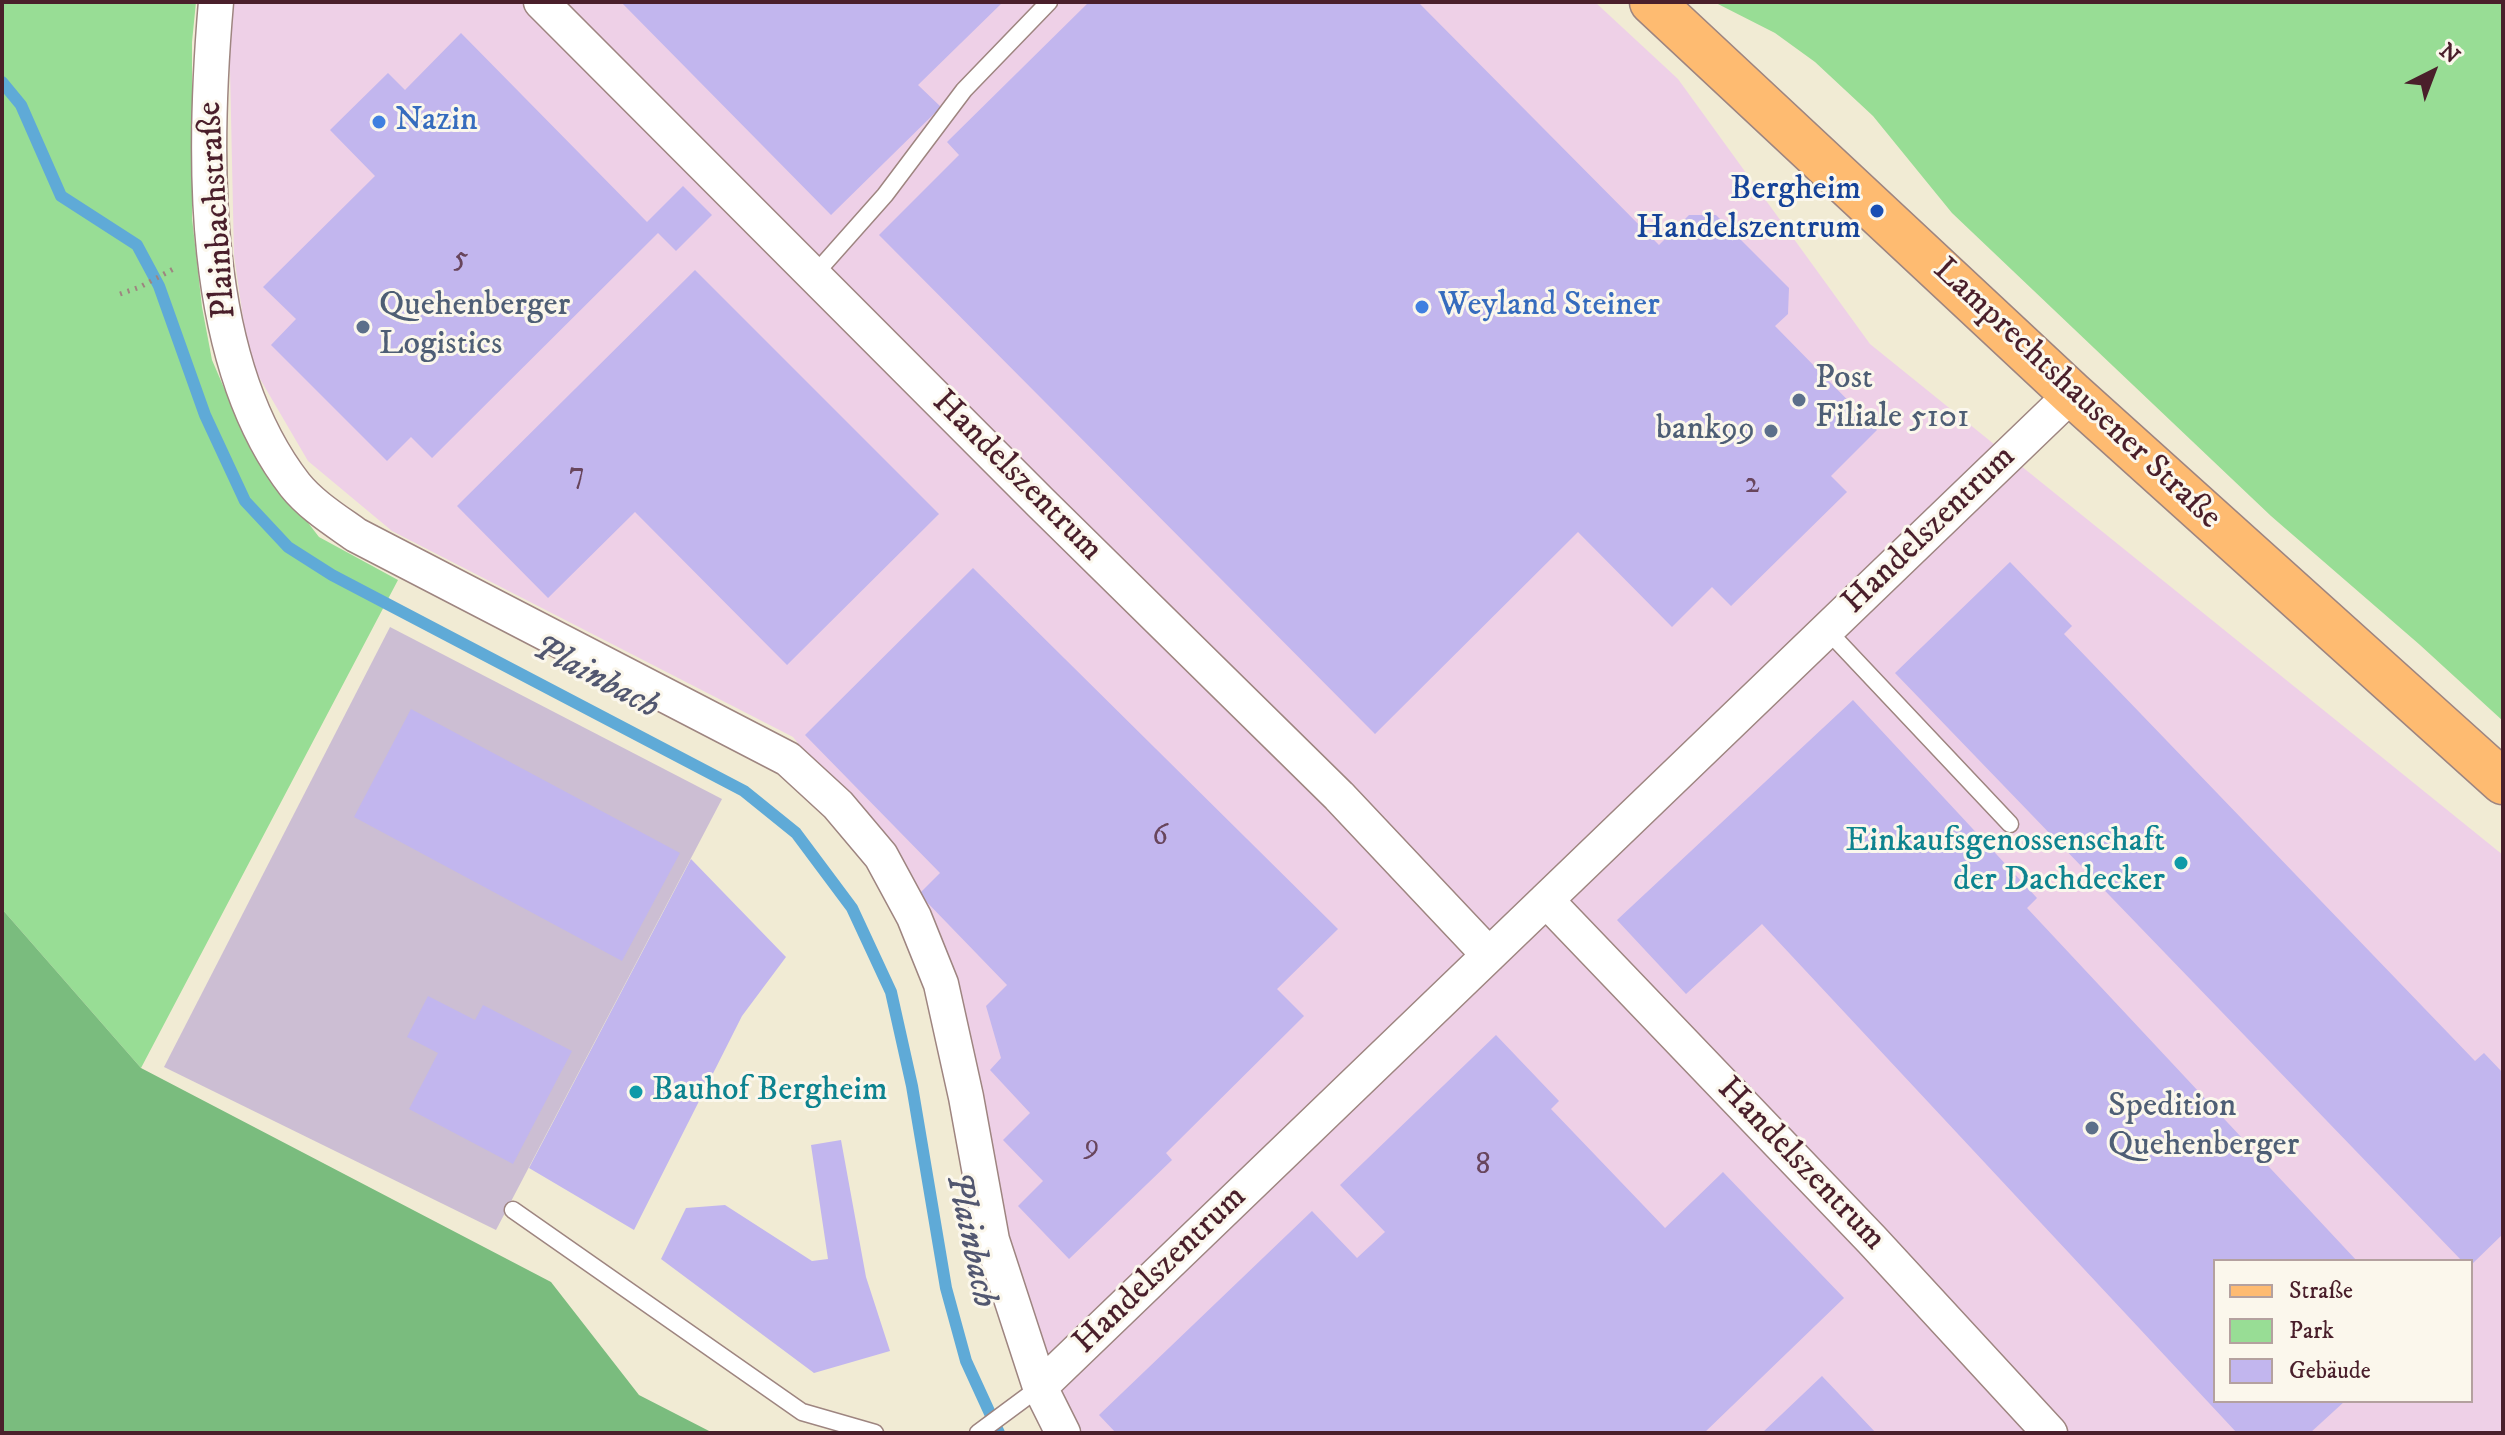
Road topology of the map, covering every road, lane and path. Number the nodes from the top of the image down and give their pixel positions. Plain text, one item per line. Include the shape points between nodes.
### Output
1 (216, 2) edge
2 (541, 2) edge
3 (1049, 2) edge
4 (1652, 2) edge
5 (173, 269) dead end
6 (814, 275) junction
7 (120, 294) dead end
8 (2072, 394) junction
9 (1827, 630) junction
10 (2503, 782) edge
11 (2010, 824) dead end
12 (1546, 900) junction
13 (1489, 955) junction
14 (513, 1210) dead end
15 (1031, 1394) junction
16 (875, 1433) edge
17 (978, 1433) edge
18 (1063, 1433) edge
19 (2050, 1433) edge

1 - 15 street, Plainbachstraße via 209,164 222,317 241,386 272,448 296,486 356,535 788,759 838,805 881,856 941,984 992,1240
2 - 6 street, Handelszentrum
3 - 6 lane via 964,90 885,195
4 - 8 main road, Lamprechtshausener Straße
5 - 7 path
6 - 13 street, Handelszentrum via 1339,796
8 - 9 street, Handelszentrum
8 - 10 main road, Lamprechtshausener Straße
9 - 11 lane
9 - 12 street, Handelszentrum
12 - 13 street, Handelszentrum
12 - 19 street, Handelszentrum
13 - 15 street, Handelszentrum
14 - 16 lane via 802,1412
15 - 17 lane
15 - 18 street, Plainbachstraße

